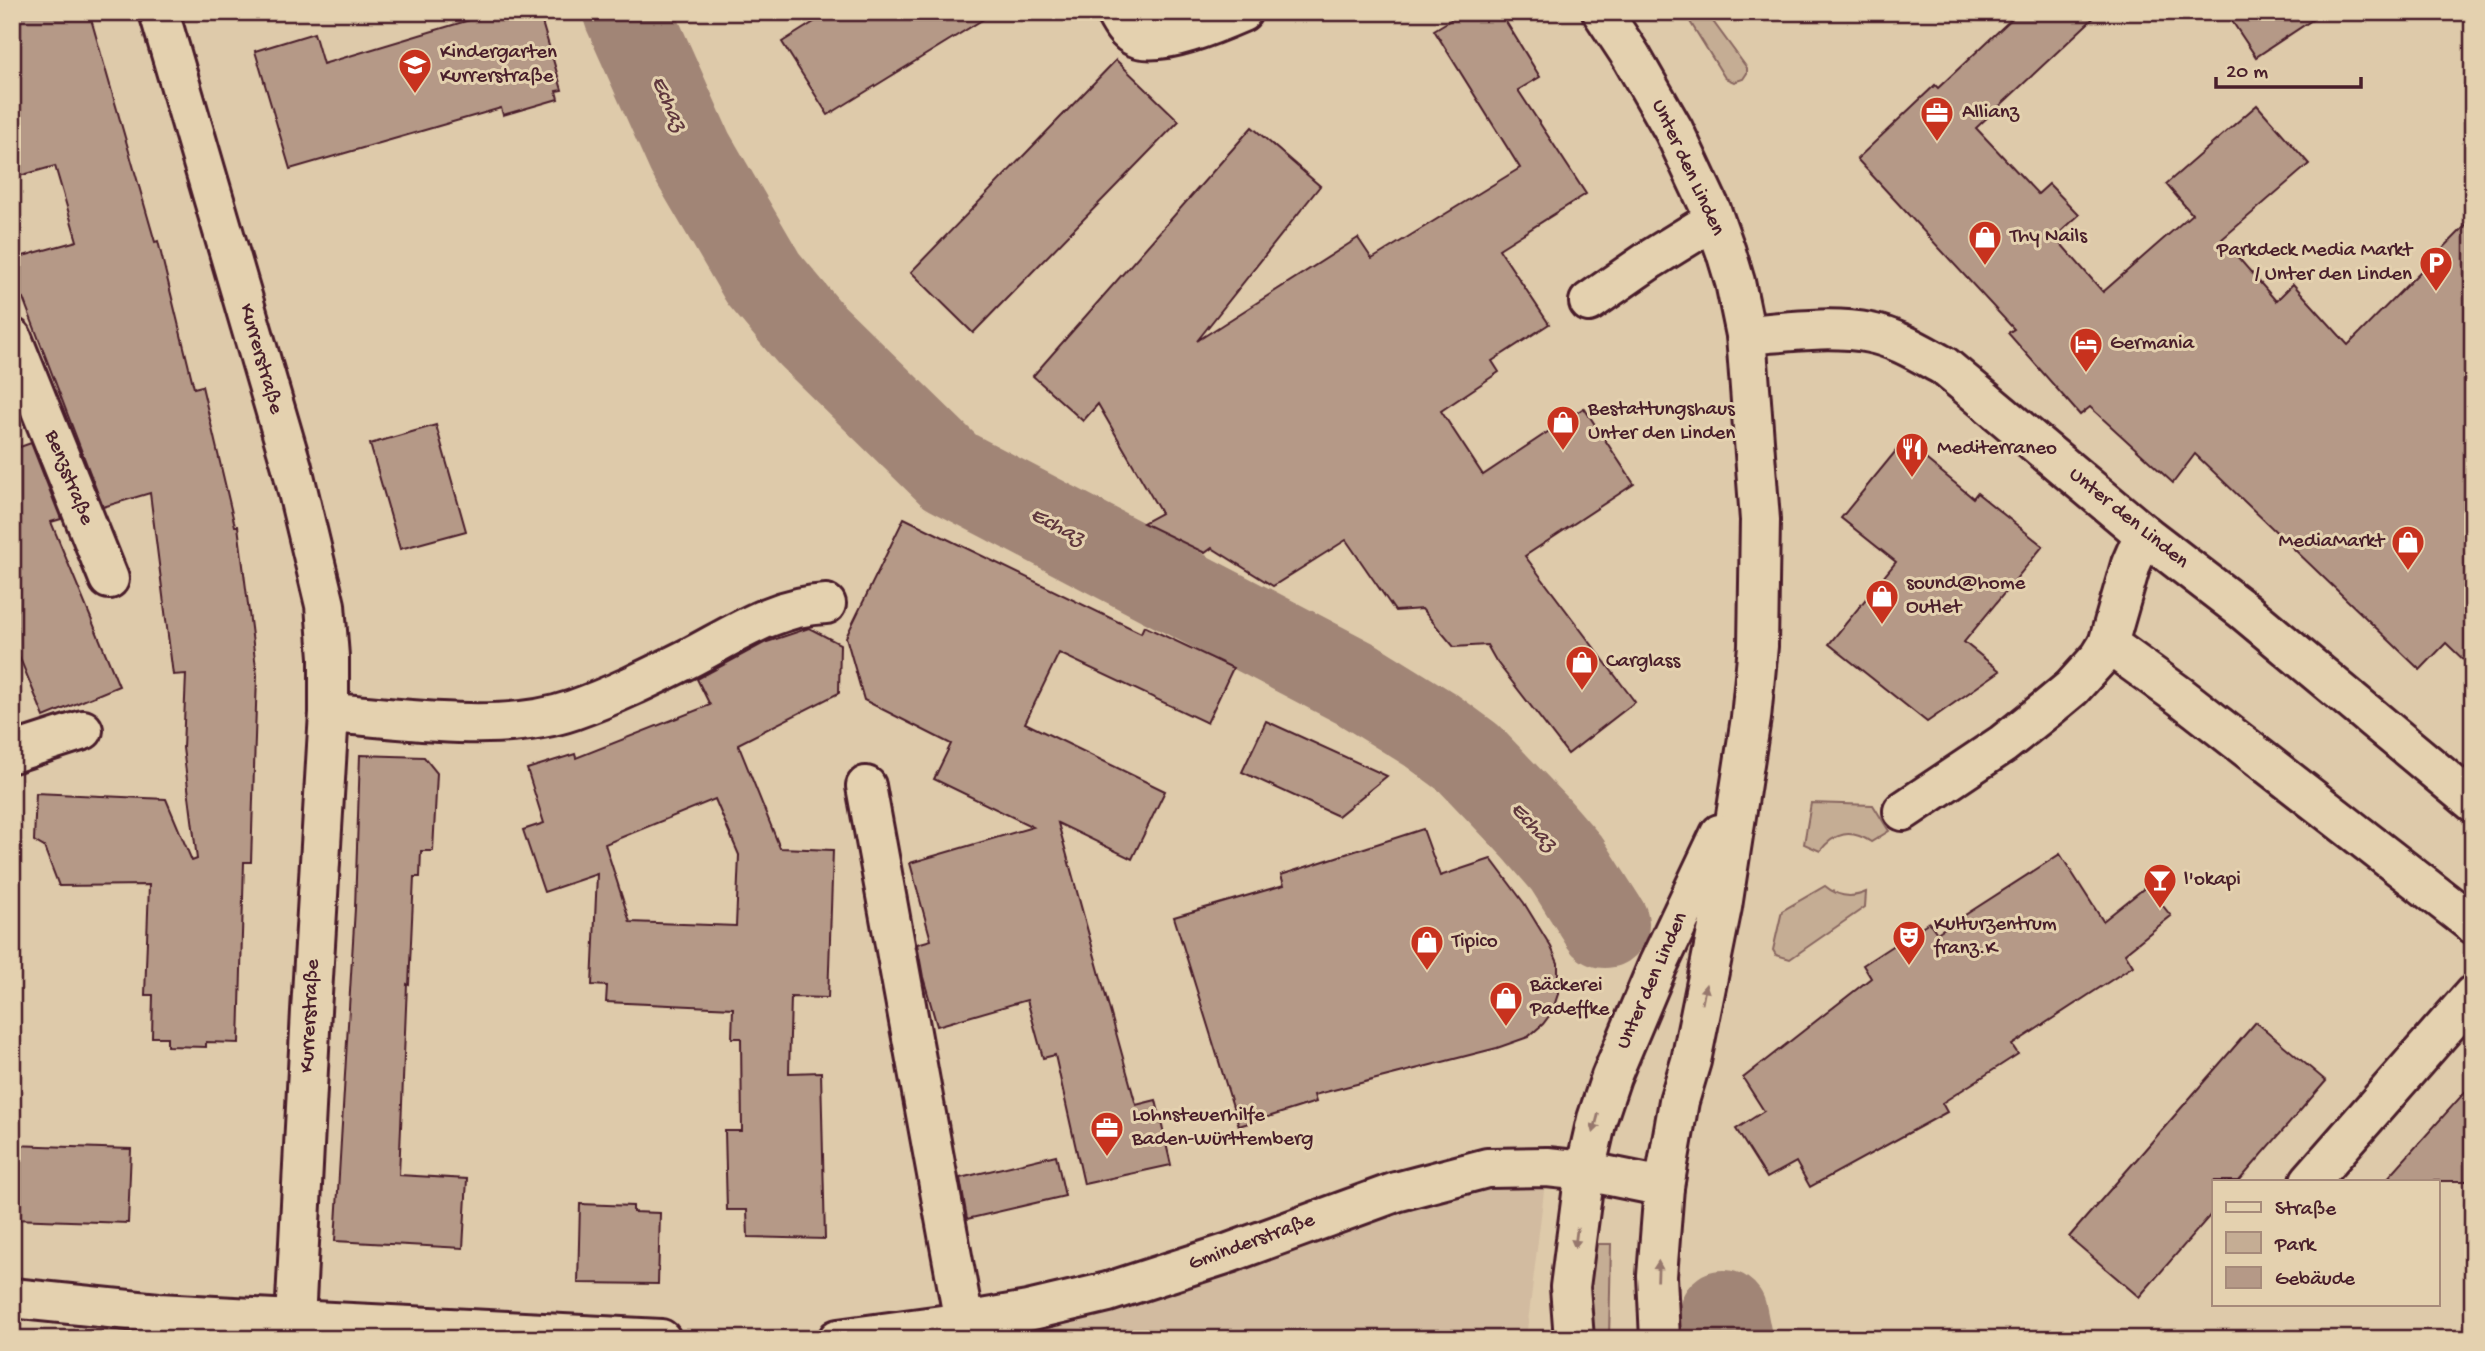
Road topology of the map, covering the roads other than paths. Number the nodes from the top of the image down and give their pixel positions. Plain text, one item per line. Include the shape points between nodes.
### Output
1 (159, 12) edge
2 (1115, 12) edge
3 (1242, 12) edge
4 (1602, 12) edge
5 (1714, 220) junction
6 (1588, 302) dead end
7 (1746, 335) junction
8 (12, 338) edge
9 (2144, 534) junction
10 (109, 579) dead end
11 (826, 604) dead end
12 (2108, 643) junction
13 (329, 713) junction
14 (83, 730) dead end
15 (12, 753) edge
16 (866, 786) dead end
17 (1738, 798) junction
18 (2473, 802) edge
19 (1903, 811) dead end
20 (2473, 924) edge
21 (2473, 995) edge
22 (1585, 1171) junction
23 (2311, 1180) edge
24 (1664, 1187) junction
25 (12, 1298) edge
26 (295, 1320) junction
27 (964, 1322) junction
28 (157, 1326) edge
29 (661, 1339) edge
30 (838, 1339) edge
31 (1574, 1339) edge
32 (1660, 1339) edge

1 - 13 street, Kurrerstraße via 310,540 325,605
2 - 3 street via 1134,37 1149,40 1198,29
4 - 5 street, Unter den Linden via 1674,131
5 - 6 street
5 - 7 street, Unter den Linden via 1735,282
7 - 9 street, Unter den Linden via 1845,330 1906,345 1944,366
7 - 17 street, Unter den Linden via 1758,471 1760,588 1755,679
8 - 10 street, Benzstraße
9 - 12 street
9 - 18 street, Unter den Linden
11 - 13 street via 770,615 615,694 542,717 483,723
12 - 19 street via 2083,676 2048,709
12 - 20 street
13 - 26 street, Kurrerstraße
14 - 15 street
16 - 27 street
17 -> 22 street, Unter den Linden via 1644,998 1597,1119
24 -> 17 street, Unter den Linden via 1720,919
21 - 23 street
22 - 24 street, Gminderstraße
22 - 27 street, Gminderstraße via 1499,1167 1438,1180 1108,1292
22 -> 31 street, Unter den Linden via 1570,1287
32 -> 24 street, Unter den Linden via 1657,1276
25 - 28 street
26 - 28 street
26 - 29 street
27 - 30 street, Gminderstraße

